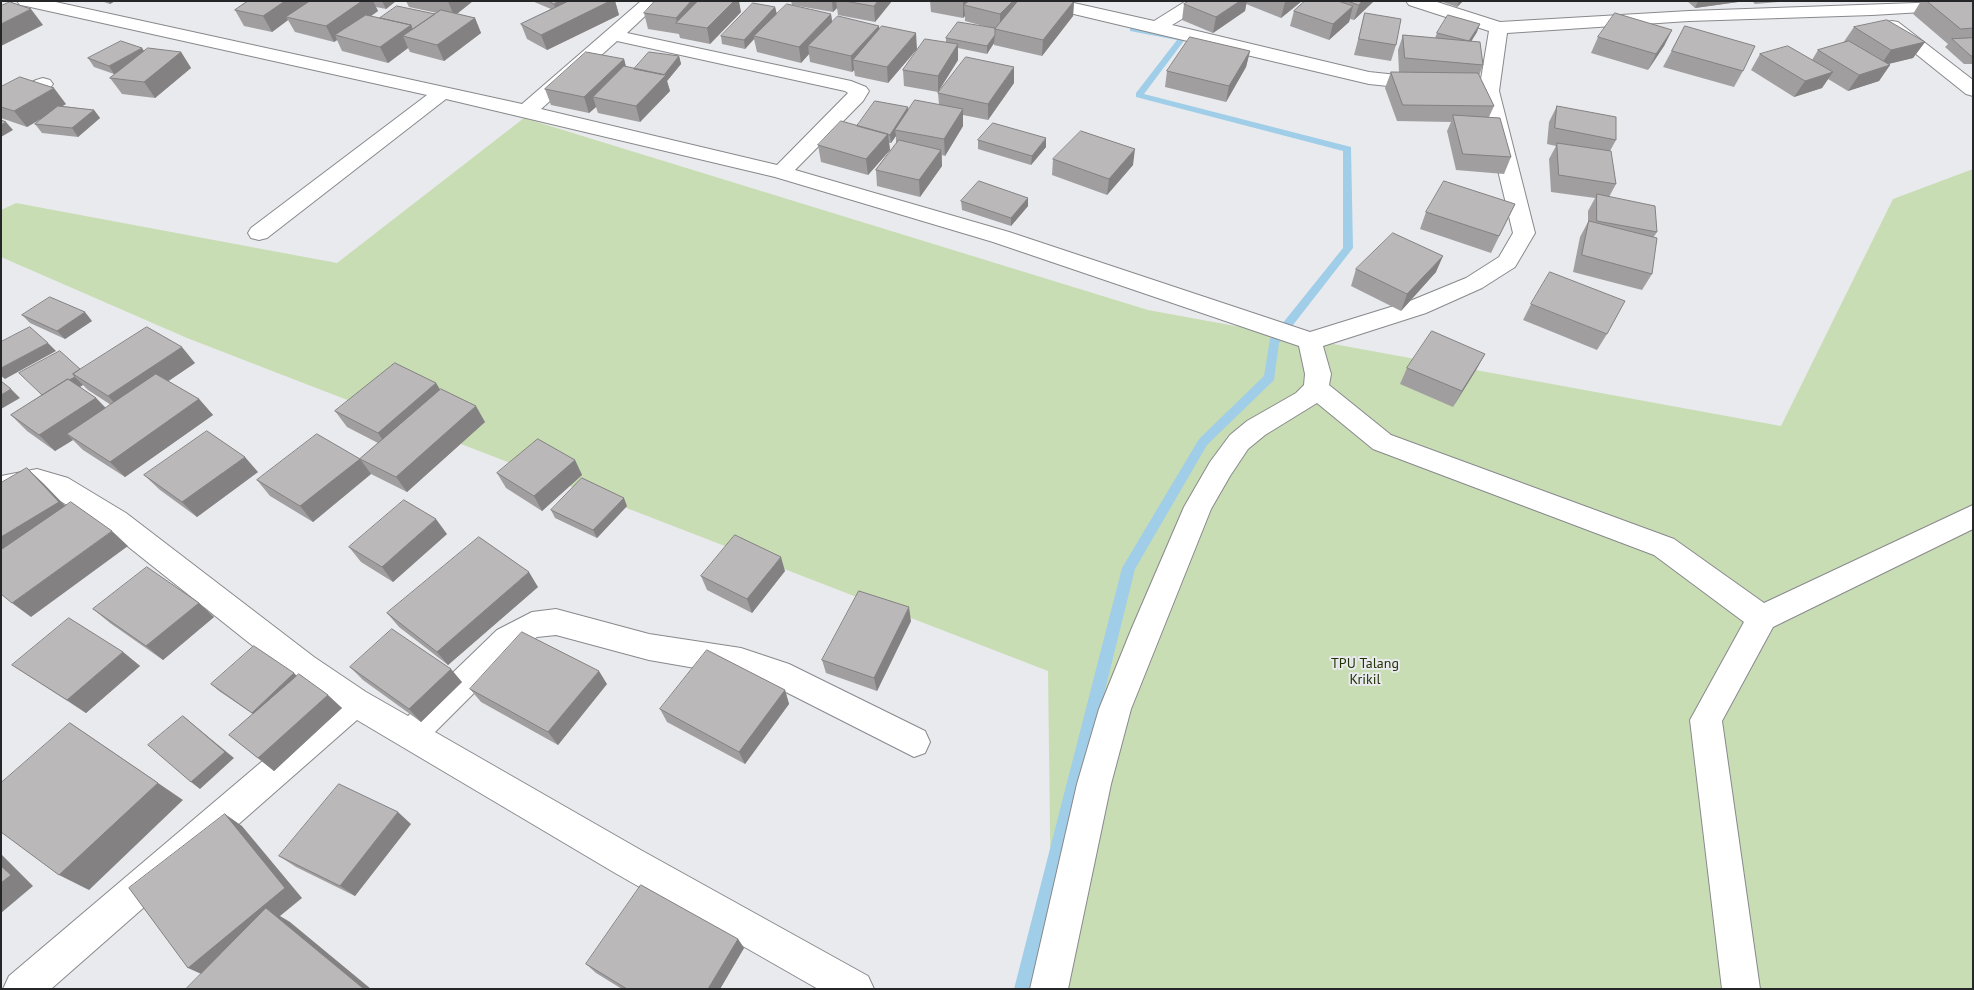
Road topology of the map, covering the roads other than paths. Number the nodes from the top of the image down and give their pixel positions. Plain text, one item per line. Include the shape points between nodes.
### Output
1 (26, 1) edge
2 (652, 1) edge
3 (1040, 1) edge
4 (1199, 1) edge
5 (1415, 1) edge
6 (1664, 1) edge
7 (1973, 4) edge
8 (1867, 6) edge
9 (1689, 16) junction
10 (1157, 27) junction
11 (1499, 28) junction
12 (612, 35) junction
13 (43, 84) edge
14 (1441, 86) edge
15 (1470, 89) edge
16 (1973, 90) edge
17 (1489, 91) junction
18 (441, 94) junction
19 (1, 107) edge
20 (526, 111) junction
21 (782, 172) junction
22 (259, 233) dead end
23 (1302, 338) junction
24 (1316, 388) junction
25 (1, 487) edge
26 (1973, 516) edge
27 (1762, 618) junction
28 (355, 702) junction
29 (411, 734) junction
30 (914, 742) dead end
31 (22, 989) edge
32 (855, 989) edge
33 (1049, 989) edge
34 (1741, 989) edge

1 - 18 street
2 - 12 street
3 - 10 street
4 - 10 street
5 - 11 street
6 - 9 street
7 - 8 street
8 - 9 street
8 - 16 street
9 - 11 street
10 - 14 street via 1369,78
11 - 17 street
12 - 20 street
12 - 21 street via 859,91
13 - 19 street
15 - 17 street
17 - 23 street via 1524,233 1507,262 1474,283 1418,307
18 - 20 street
18 - 22 street
20 - 21 street
21 - 23 street via 1001,237
23 - 24 street via 1318,374
24 - 27 street via 1382,442 1664,548
24 - 33 street via 1305,400 1256,428 1240,442 1198,508 1115,709 1094,784
25 - 28 street via 36,480 58,486 116,522 303,667
26 - 27 street
27 - 34 street via 1706,720
28 - 29 street
28 - 31 street
29 - 30 street via 508,639 532,626 556,622 649,647 741,662 789,678
29 - 32 street via 627,861

